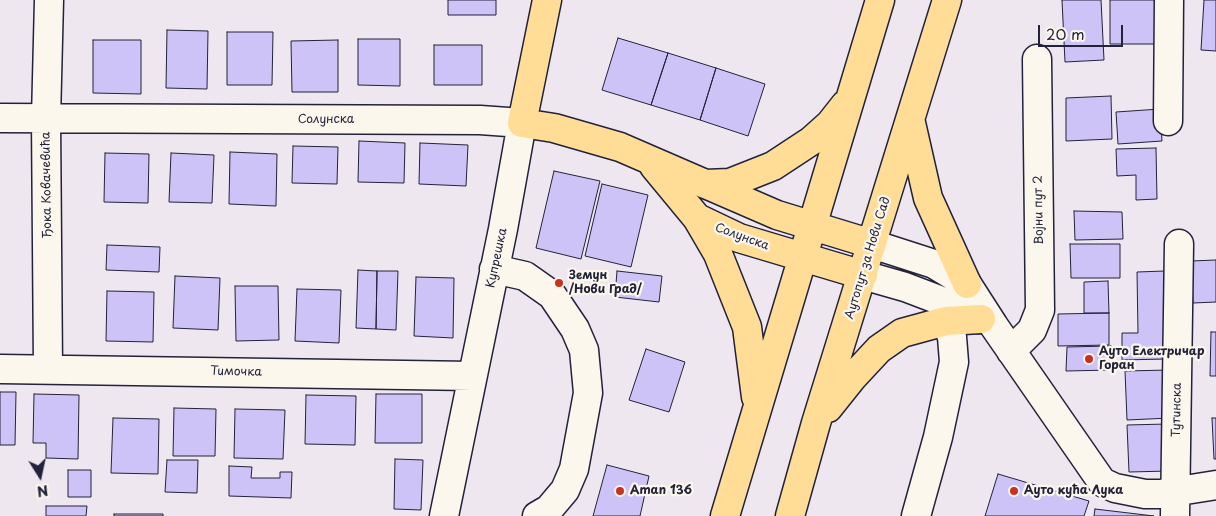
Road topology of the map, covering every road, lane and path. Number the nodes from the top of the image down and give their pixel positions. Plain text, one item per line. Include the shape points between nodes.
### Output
1 (49, 0) edge
2 (547, 0) edge
3 (880, 0) edge
4 (947, 0) edge
5 (1169, 0) edge
6 (1037, 59) dead end
7 (850, 100) junction
8 (0, 118) edge
9 (46, 119) junction
10 (911, 121) junction
11 (1168, 121) dead end
12 (522, 123) junction
13 (647, 158) junction
14 (702, 184) junction
15 (697, 218) junction
16 (813, 226) junction
17 (872, 244) junction
18 (1179, 244) dead end
19 (804, 258) junction
20 (494, 269) junction
21 (863, 275) junction
22 (967, 284) junction
23 (946, 321) junction
24 (987, 323) junction
25 (1011, 352) junction
26 (0, 369) edge
27 (48, 369) junction
28 (472, 376) junction
29 (758, 411) junction
30 (816, 423) junction
31 (1216, 485) edge
32 (1176, 504) edge
33 (444, 516) edge
34 (448, 516) edge
35 (538, 516) edge
36 (725, 516) edge
37 (790, 516) edge
38 (916, 516) edge

1 - 9 street, Ђока Ковачевића
2 - 12 main road, Купрешка
3 - 7 main road
4 - 10 main road, Аутопут за Нови Сад
5 - 11 street
6 - 25 street, Војни пут 2 via 1040,310 1032,330
7 - 14 main road via 811,141 773,166 730,183
7 - 16 main road
8 - 9 street, Солунска
9 - 12 street, Солунска via 480,120
9 - 27 street, Ђока Ковачевића
10 - 17 main road, Аутопут за Нови Сад
10 - 22 main road via 928,198
12 - 13 main road, Солунска via 554,128
12 - 20 street, Купрешка
13 - 14 main road, Солунска
13 - 15 main road, Солунска
14 - 16 main road, Солунска
15 - 19 main road, Солунска via 739,238
15 - 29 main road via 718,254 747,327
16 - 17 main road, Солунска
16 - 19 main road
17 - 21 main road, Аутопут за Нови Сад
17 - 22 street via 934,264
18 - 32 street, Тутинска
19 - 21 main road, Солунска
19 - 29 main road
20 - 28 street, Купрешка
20 - 35 street via 525,276 552,295 575,329 584,350 588,393 574,469 565,490 549,509
21 - 24 street via 939,299
21 - 30 main road, Аутопут за Нови Сад
22 - 24 street
23 - 24 main road
23 - 30 main road via 902,333 879,349
23 - 38 street via 952,337 954,362
24 - 25 street
25 - 32 street via 1102,482
26 - 27 street, Тимочка
27 - 28 street, Тимочка
28 - 33 street, Купрешка
29 - 36 main road
30 - 37 main road, Аутопут за Нови Сад
31 - 32 street
33 - 34 street

